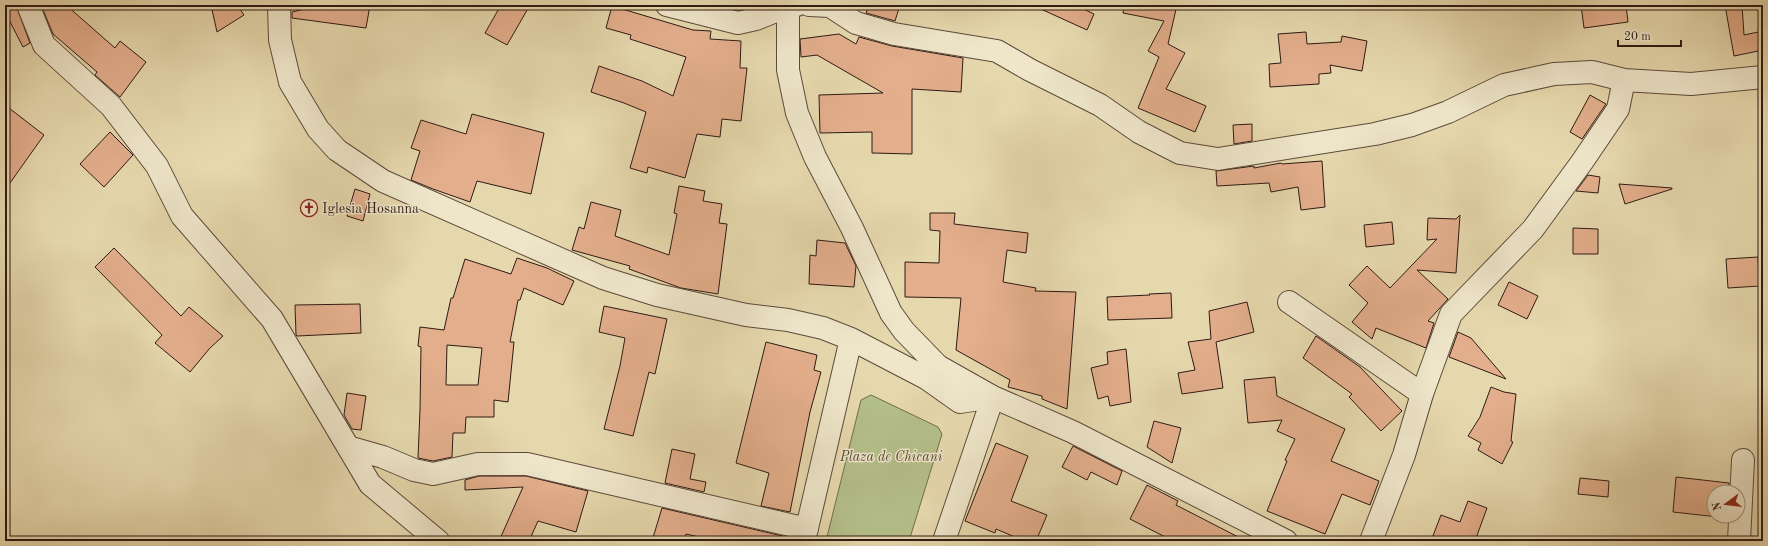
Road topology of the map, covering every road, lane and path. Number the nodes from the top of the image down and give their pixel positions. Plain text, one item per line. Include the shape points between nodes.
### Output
1 (28, 5) edge
2 (279, 5) edge
3 (667, 5) edge
4 (809, 5) edge
5 (792, 6) edge
6 (1763, 77) edge
7 (1624, 80) junction
8 (1290, 302) dead end
9 (851, 339) junction
10 (1422, 394) junction
11 (993, 397) junction
12 (348, 447) junction
13 (1743, 460) dead end
14 (805, 535) edge
15 (438, 541) edge
16 (944, 541) edge
17 (1286, 541) edge
18 (1370, 541) edge
19 (1739, 541) edge

1 - 12 street via 44,44 111,106 157,166 182,216 272,319
2 - 9 street via 280,40 290,82 318,129 336,150 383,181 603,278 656,295 746,315 788,320 823,328
3 - 5 street via 738,23
4 - 7 street via 830,6 856,23 894,34 997,51 1100,105 1139,132 1180,153 1218,159 1375,134 1412,125 1448,112 1504,85 1554,74 1592,72
5 - 11 street via 788,70 797,113 815,157 852,228 891,313 904,331 938,366
6 - 7 street via 1691,84
7 - 10 street via 1618,109 1533,229 1451,314
8 - 10 street
9 - 11 street via 926,378 960,402
9 - 14 street
10 - 18 street via 1404,455
11 - 16 street
11 - 17 street via 1073,432
12 - 14 street via 433,474 478,464 527,464
12 - 15 street via 370,484
13 - 19 street

